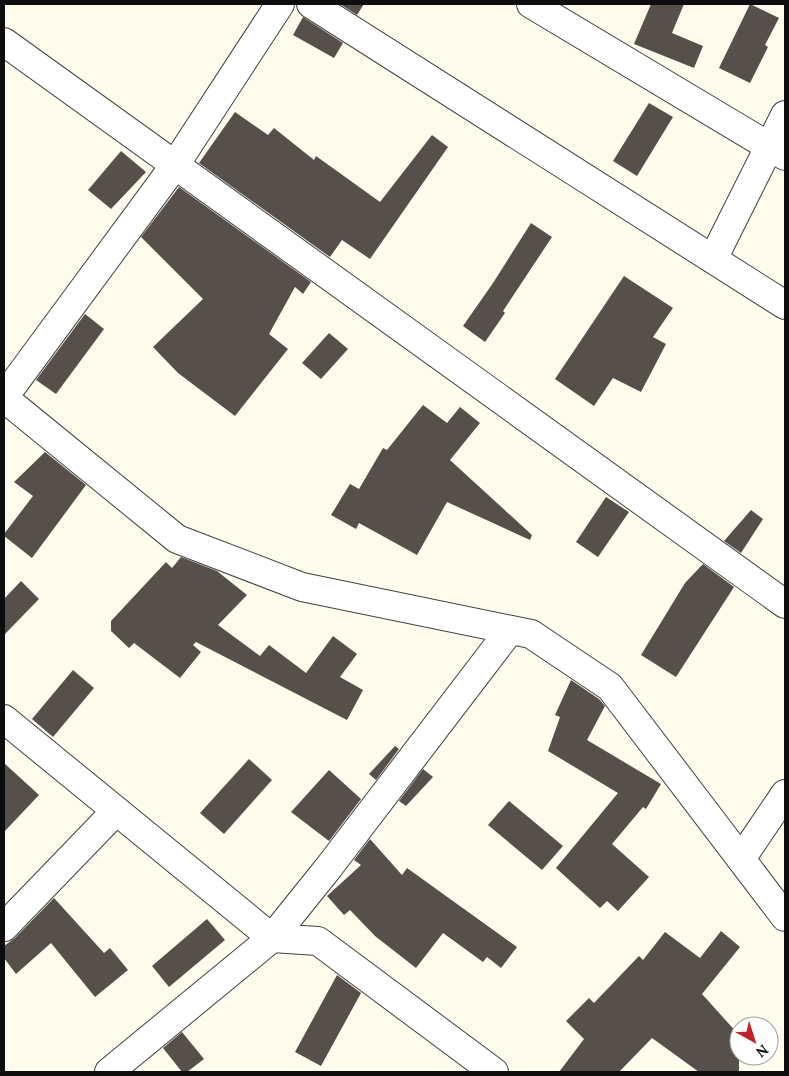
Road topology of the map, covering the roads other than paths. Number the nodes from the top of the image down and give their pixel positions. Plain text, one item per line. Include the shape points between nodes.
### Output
1 (280, 4) edge
2 (311, 4) edge
3 (531, 4) edge
4 (4, 42) edge
5 (785, 115) edge
6 (777, 152) edge
7 (175, 164) junction
8 (713, 259) junction
9 (785, 305) edge
10 (785, 604) edge
11 (510, 630) junction
12 (4, 719) edge
13 (785, 794) edge
14 (116, 811) junction
15 (741, 859) junction
16 (785, 917) edge
17 (4, 927) edge
18 (272, 938) junction
19 (109, 1072) edge
20 (494, 1072) edge

1 - 7 street
2 - 8 street
3 - 6 street
4 - 7 street
5 - 6 street
6 - 8 street
7 - 10 street
7 - 11 street via 4,398 177,539 302,588
8 - 9 street
11 - 15 street via 530,634 610,686
11 - 18 street
12 - 14 street
13 - 15 street
14 - 17 street
14 - 18 street
15 - 16 street
18 - 19 street
18 - 20 street via 318,941

